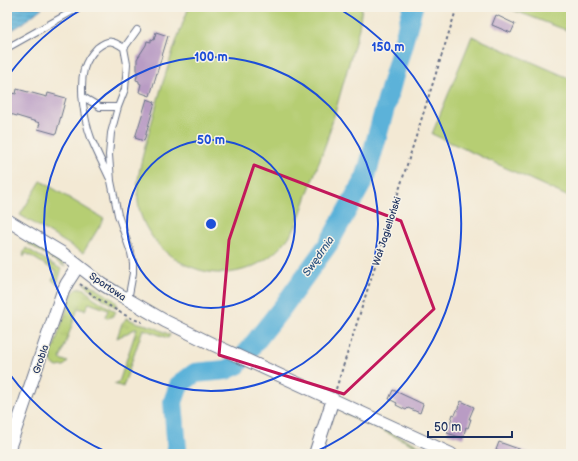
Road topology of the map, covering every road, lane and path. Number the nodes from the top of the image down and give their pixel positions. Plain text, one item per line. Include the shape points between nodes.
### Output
1 (80, 7) edge
2 (457, 7) edge
3 (137, 30) dead end
4 (7, 48) edge
5 (124, 48) junction
6 (83, 97) junction
7 (118, 107) junction
8 (111, 181) junction
9 (7, 220) edge
10 (78, 266) junction
11 (128, 300) junction
12 (333, 399) junction
13 (7, 454) edge
14 (315, 454) edge
15 (451, 454) edge

1 - 4 lane
2 - 12 path, Wał Jagielloński
3 - 5 lane
5 - 6 lane via 114,41 105,42 94,51 84,67
5 - 7 lane via 127,64 125,89
6 - 7 lane via 100,107
6 - 8 lane via 85,117
7 - 8 lane via 111,133
8 - 11 lane via 133,263
9 - 10 street, Sportowa via 62,253
10 - 11 street, Sportowa
10 - 13 street, Grobla via 63,291
11 - 12 street, Sportowa via 214,345
12 - 14 street
12 - 15 street

